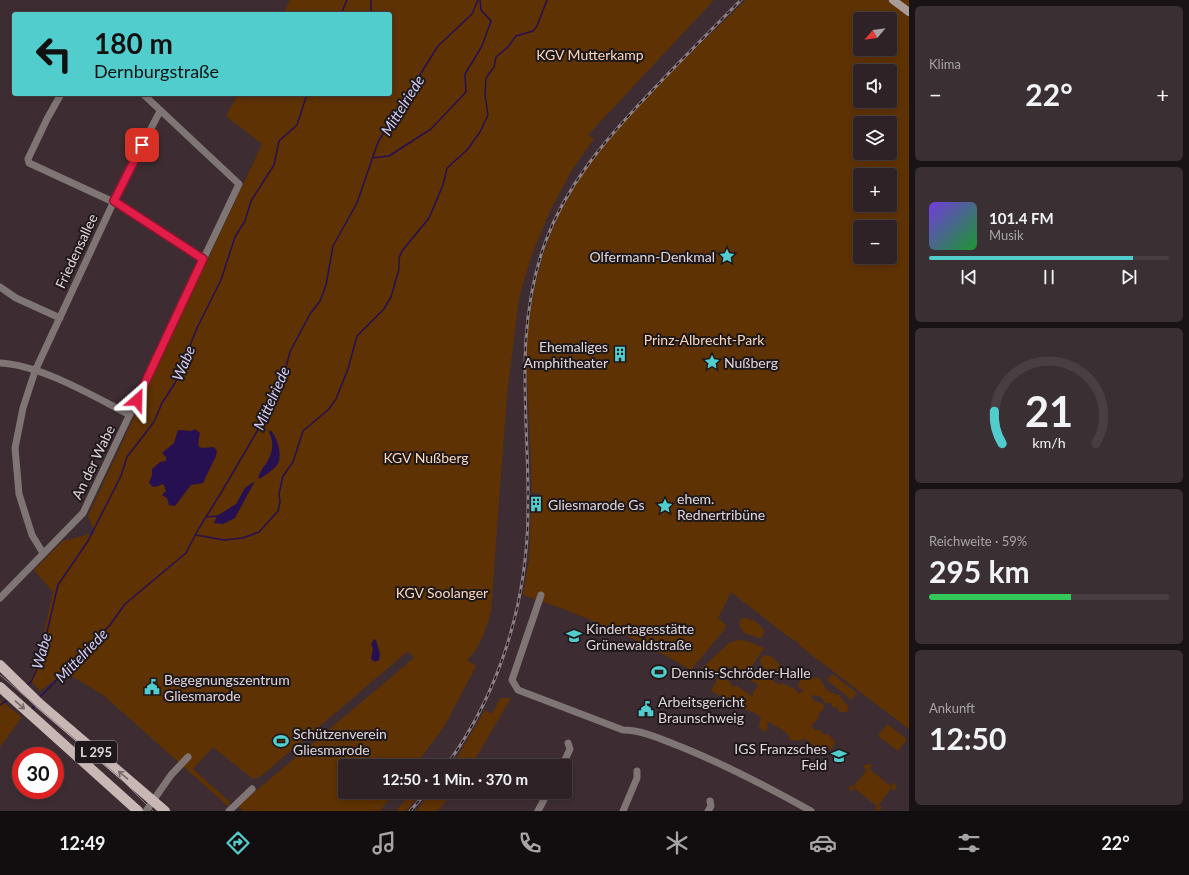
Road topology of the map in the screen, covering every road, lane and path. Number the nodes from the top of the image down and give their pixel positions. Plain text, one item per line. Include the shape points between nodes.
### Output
1 (893, 0) edge
2 (909, 12) edge
3 (60, 96) edge
4 (145, 96) edge
5 (160, 111) junction
6 (114, 201) junction
7 (203, 259) junction
8 (0, 287) edge
9 (60, 318) junction
10 (0, 363) edge
11 (35, 371) junction
12 (130, 415) junction
13 (43, 553) junction
14 (540, 595) dead end
15 (0, 598) edge
16 (0, 665) edge
17 (0, 687) edge
18 (568, 743) dead end
19 (188, 757) dead end
20 (565, 759) edge
21 (637, 771) dead end
22 (252, 789) dead end
23 (544, 799) edge
24 (153, 801) junction
25 (710, 801) dead end
26 (138, 811) edge
27 (146, 811) edge
28 (165, 811) edge
29 (228, 811) edge
30 (538, 811) edge
31 (623, 811) edge
32 (708, 811) edge
33 (811, 811) edge

1 - 2 main road
3 - 6 street via 28,159 29,163
4 - 5 street
5 - 6 street, Friedensallee
5 - 7 street, An der Wabe via 239,184
6 - 7 street
6 - 9 street, Friedensallee
7 - 12 street, An der Wabe
8 - 9 street via 16,298
9 - 11 street, Friedensallee
10 - 11 street
11 - 12 street
11 - 13 street, Friedensallee via 18,429 15,448 16,472 18,494 24,515
12 - 13 street, An der Wabe via 83,513
13 - 15 street, An der Wabe
14 - 33 street via 512,680 518,690 623,730 635,730 694,752 778,792
24 -> 16 main road, L 295 via 40,704
17 -> 26 main road, L 295
18 - 20 street via 570,749
19 - 24 street via 171,775
21 - 31 street via 637,778
22 - 29 street
23 - 30 street
24 - 27 street
24 - 28 main road, L 295
25 - 32 street

